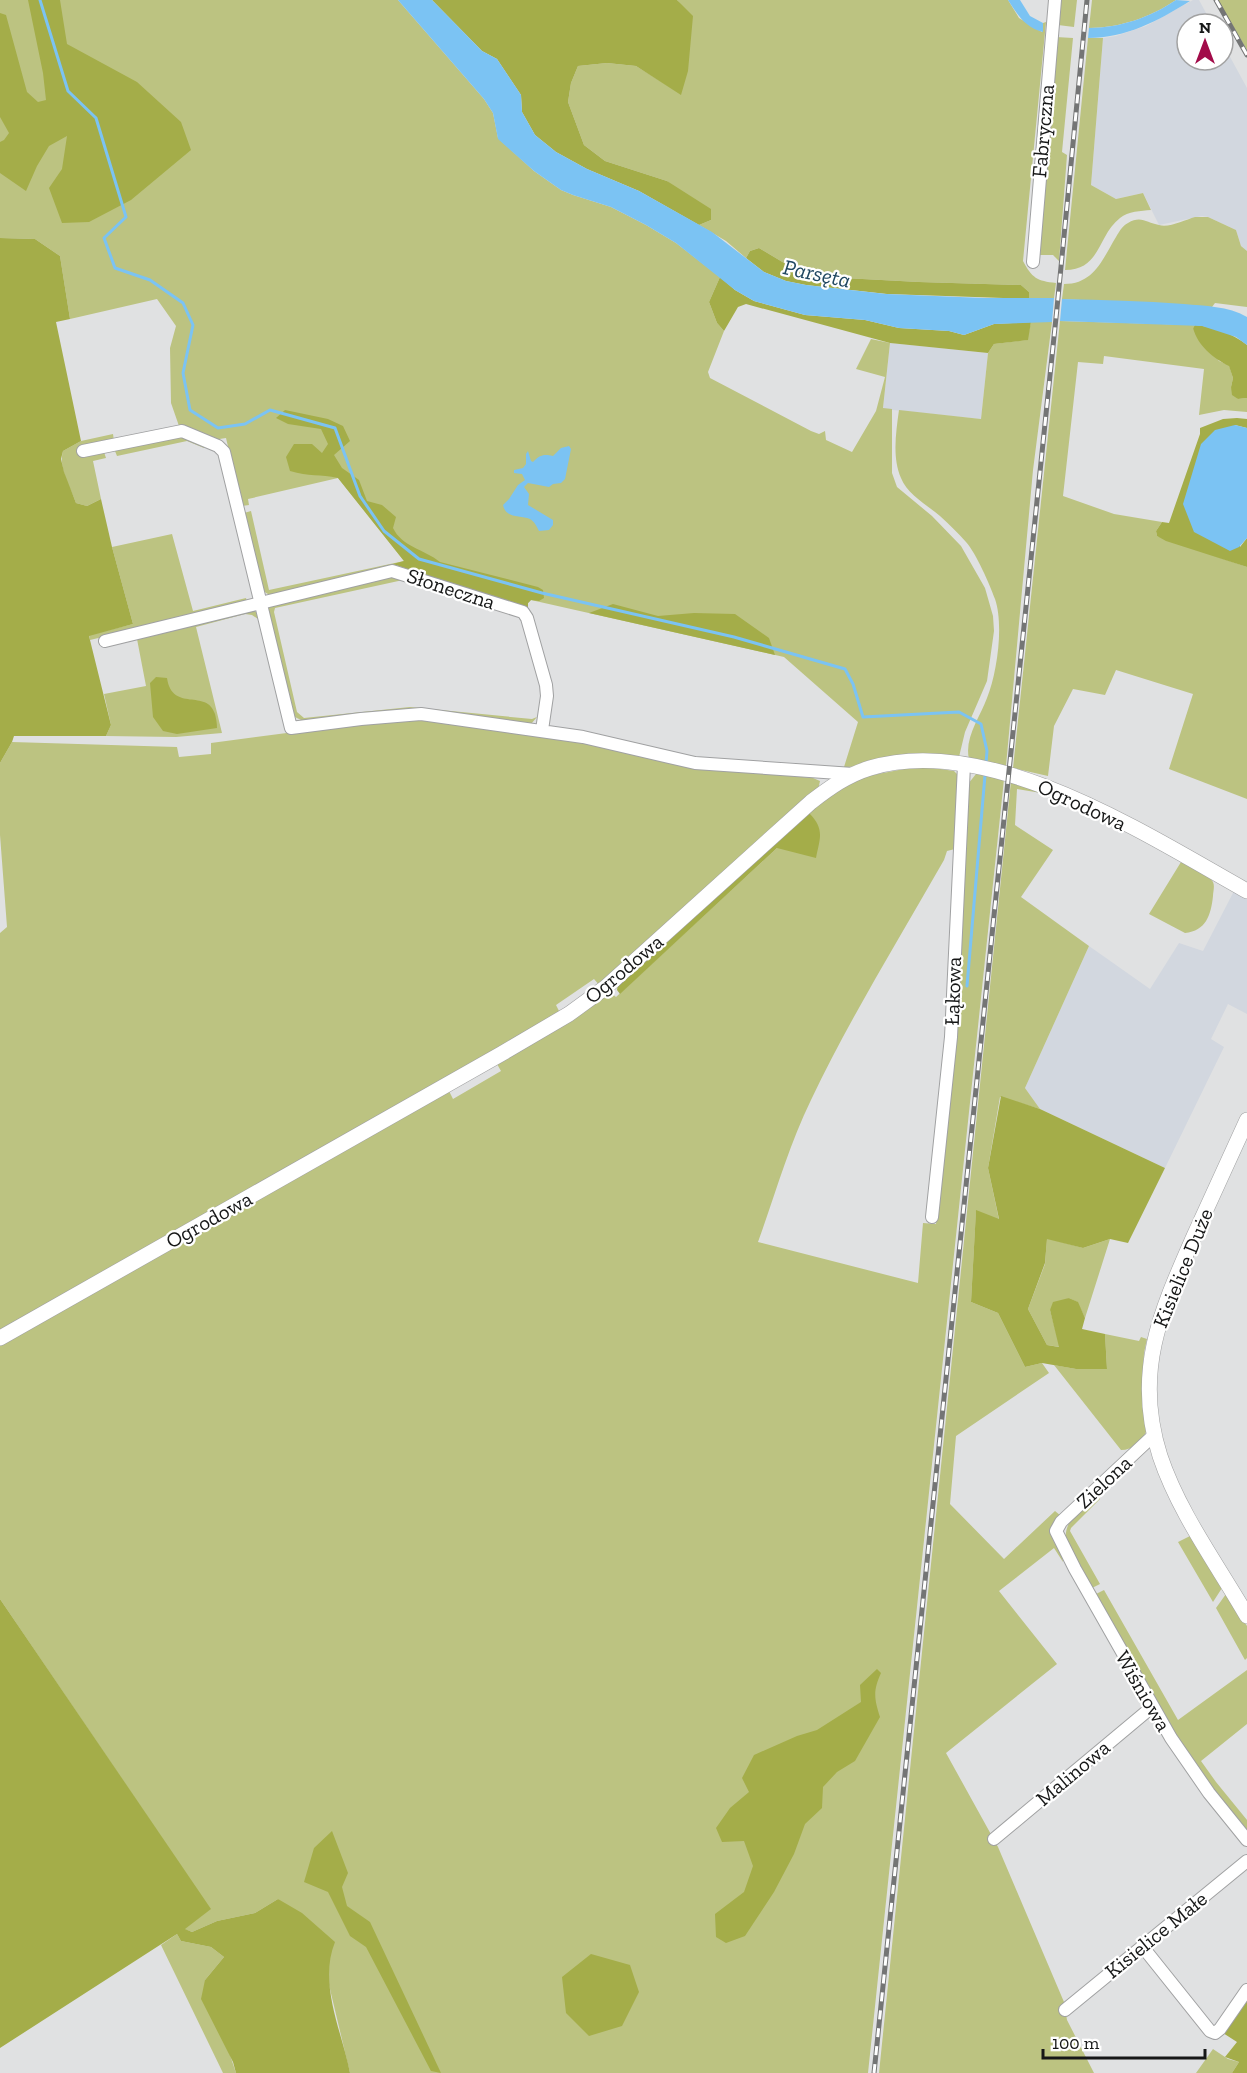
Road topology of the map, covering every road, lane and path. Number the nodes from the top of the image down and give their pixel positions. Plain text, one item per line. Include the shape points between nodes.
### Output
1 (1055, 0) edge
2 (1033, 262) dead end
3 (83, 451) dead end
4 (260, 602) junction
5 (105, 641) dead end
6 (542, 730) junction
7 (964, 765) junction
8 (853, 774) junction
9 (1247, 891) edge
10 (1247, 1120) edge
11 (932, 1217) dead end
12 (0, 1338) edge
13 (1155, 1434) junction
14 (1056, 1531) joint
15 (1247, 1616) edge
16 (1152, 1707) junction
17 (994, 1839) dead end
18 (1247, 1840) edge
19 (1247, 1861) edge
20 (1142, 1946) junction
21 (1247, 1990) edge
22 (1065, 2010) dead end

1 - 2 street, Fabryczna
3 - 4 street via 182,431 218,446 224,452
4 - 5 street, Słoneczna
4 - 6 street via 291,728 421,714
4 - 6 street, Słoneczna via 392,571 523,612 546,685
6 - 8 street via 695,763
7 - 8 street, Ogrodowa via 903,762
7 - 9 street, Ogrodowa via 1015,776 1077,800
7 - 11 street, Łąkowa via 951,1037
8 - 12 street, Ogrodowa via 811,802 606,987 569,1014
10 - 13 street, Kisielice Duże via 1160,1318 1149,1376
13 - 14 street, Zielona
13 - 15 street, Kisielice Duże via 1179,1499
14 - 16 street, Wiśniowa
16 - 17 street, Malinowa
16 - 18 street, Wiśniowa via 1187,1762
19 - 20 street, Kisielice Małe
20 - 21 street via 1210,2031 1220,2029
20 - 22 street, Kisielice Małe

